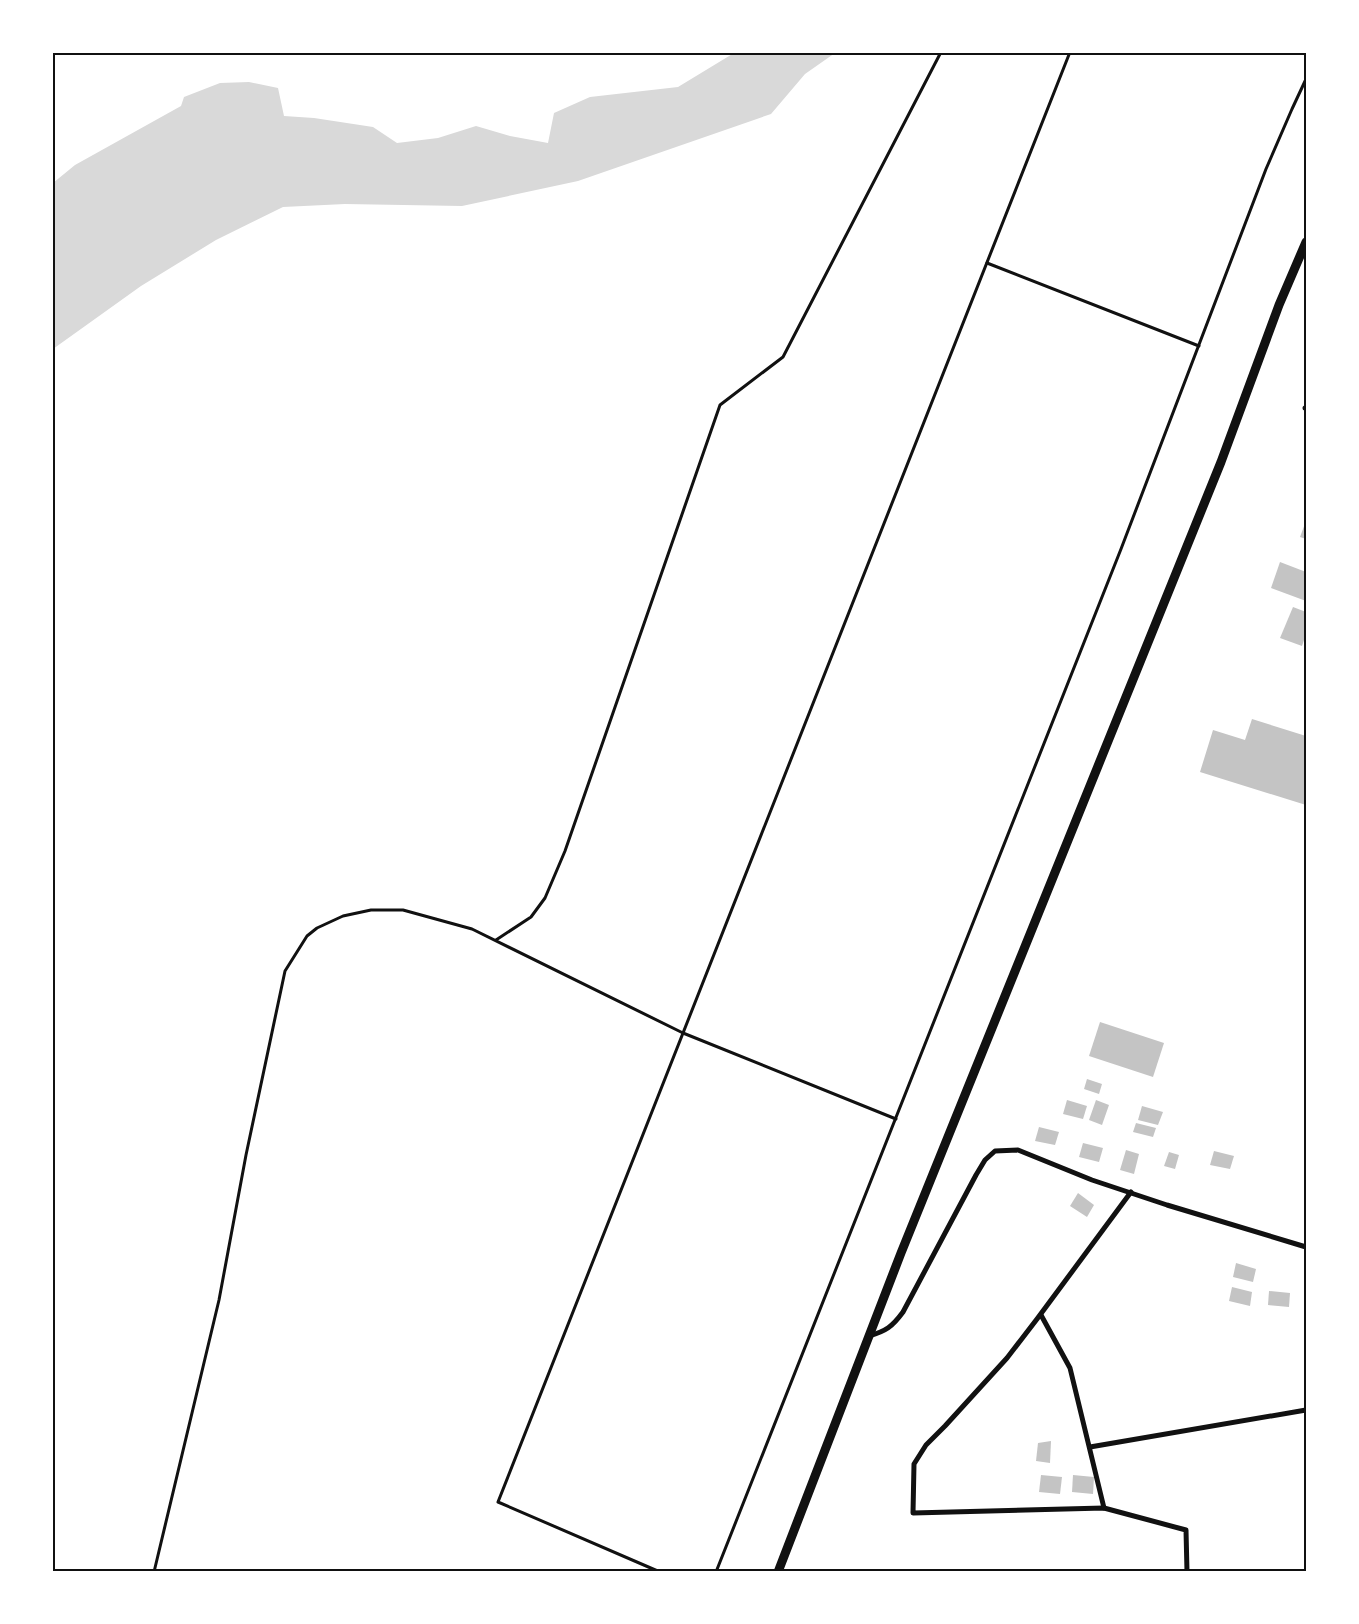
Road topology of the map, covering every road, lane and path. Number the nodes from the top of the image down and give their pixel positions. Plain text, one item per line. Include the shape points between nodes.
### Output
1 (941, 52) edge
2 (1070, 52) edge
3 (1306, 79) edge
4 (1306, 242) edge
5 (987, 263) junction
6 (1199, 346) junction
7 (496, 941) junction
8 (683, 1033) junction
9 (896, 1119) junction
10 (1131, 1192) junction
11 (1306, 1247) edge
12 (1041, 1314) junction
13 (869, 1336) junction
14 (1306, 1410) edge
15 (1090, 1447) junction
16 (1104, 1508) junction
17 (154, 1572) edge
18 (660, 1572) edge
19 (716, 1572) edge
20 (778, 1572) edge
21 (1187, 1572) edge

1 - 7 lane via 783,357 720,405 565,851 545,898 531,917
2 - 5 lane
3 - 6 lane via 1266,169
4 - 13 main road via 1221,462
5 - 6 lane
5 - 8 lane
6 - 9 lane
7 - 8 lane
7 - 17 lane via 438,918 403,910 371,910 343,916 317,928 307,936 289,963 218,1300
8 - 9 lane
8 - 18 lane via 498,1502
9 - 19 lane
10 - 11 street
10 - 12 street
10 - 13 street via 1018,1150 995,1151 976,1175 904,1312 886,1331
12 - 15 street via 1070,1368
12 - 16 street via 1006,1358 926,1445 914,1464 913,1513
13 - 20 main road
14 - 15 street
15 - 16 street
16 - 21 street via 1186,1530

